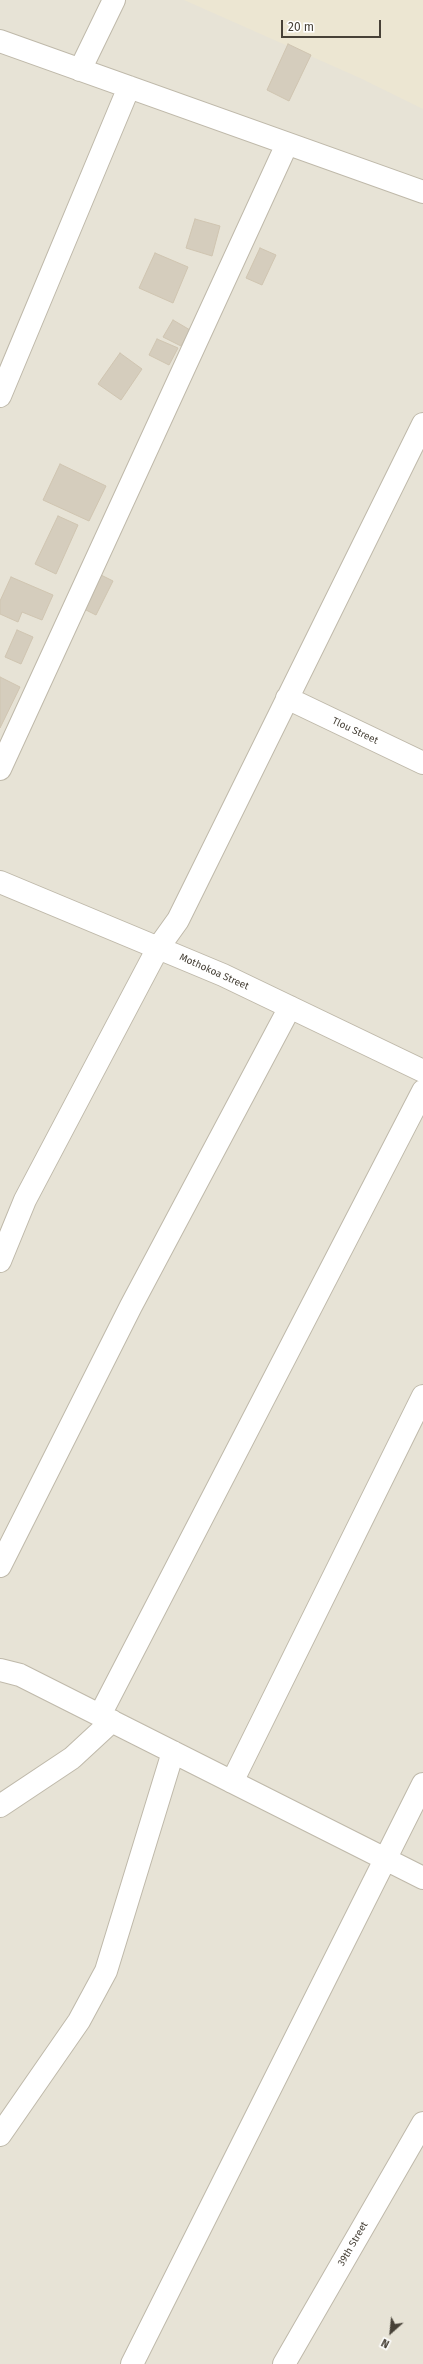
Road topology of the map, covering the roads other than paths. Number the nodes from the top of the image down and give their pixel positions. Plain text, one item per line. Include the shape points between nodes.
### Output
1 (114, 0) edge
2 (0, 41) edge
3 (80, 70) junction
4 (128, 87) junction
5 (288, 144) junction
6 (423, 192) edge
7 (0, 396) edge
8 (423, 424) edge
9 (417, 449) edge
10 (287, 698) junction
11 (423, 763) edge
12 (0, 769) edge
13 (0, 882) edge
14 (158, 948) junction
15 (290, 1007) junction
16 (423, 1071) edge
17 (423, 1091) edge
18 (0, 1261) edge
19 (423, 1396) edge
20 (0, 1566) edge
21 (0, 1670) edge
22 (106, 1718) junction
23 (173, 1752) junction
24 (232, 1782) junction
25 (423, 1784) edge
26 (0, 1806) edge
27 (385, 1859) junction
28 (423, 1878) edge
29 (423, 2123) edge
30 (0, 2134) edge
31 (132, 2364) edge
32 (284, 2364) edge

1 - 3 street
2 - 3 street
3 - 4 street
4 - 5 street
4 - 7 street
5 - 6 street
5 - 12 street
8 - 9 street
9 - 10 street
10 - 11 street, Tlou Street
10 - 14 street via 178,920
13 - 14 street, Mothokoa Street
14 - 15 street, Mothokoa Street
14 - 18 street via 25,1200
15 - 16 street, Mothokoa Street
15 - 20 street via 131,1306
17 - 22 street
19 - 24 street
21 - 22 street via 20,1675
22 - 23 street
22 - 26 street via 72,1758
23 - 24 street
23 - 30 street via 106,1971 79,2021
24 - 27 street
25 - 27 street
27 - 28 street
27 - 31 street
29 - 32 street, 39th Street

